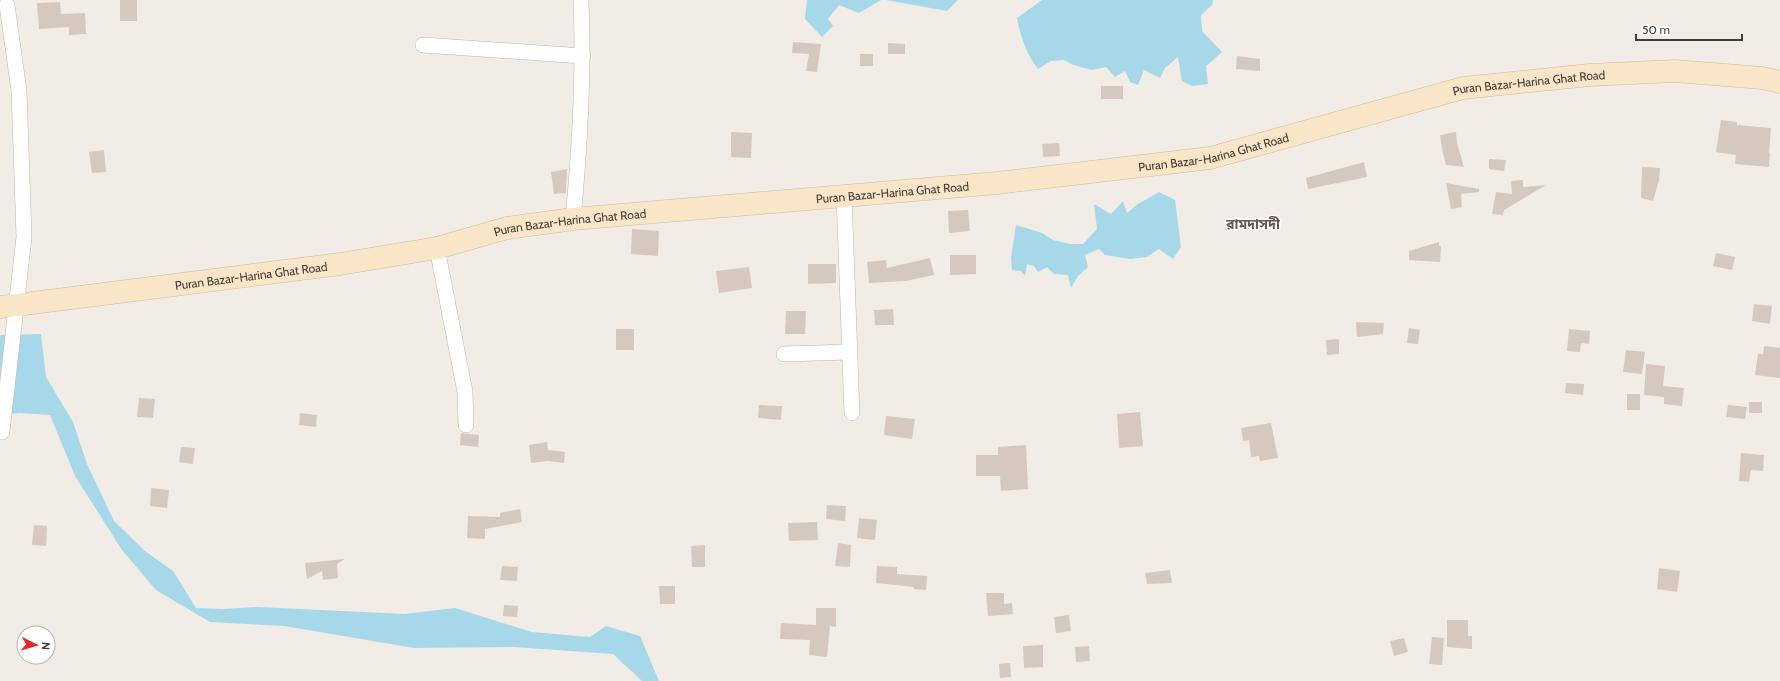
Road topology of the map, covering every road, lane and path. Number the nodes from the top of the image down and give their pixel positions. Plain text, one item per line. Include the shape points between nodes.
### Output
1 (581, 0) edge
2 (7, 5) dead end
3 (423, 45) dead end
4 (583, 56) junction
5 (1780, 82) edge
6 (844, 196) junction
7 (573, 219) junction
8 (437, 248) junction
9 (7, 306) edge
10 (850, 352) junction
11 (784, 354) dead end
12 (852, 413) dead end
13 (466, 425) dead end
14 (2, 432) dead end

1 - 4 street
2 - 9 street via 19,91 24,237
3 - 4 street
4 - 7 street via 581,139
5 - 6 main road, Puran Bazar-Harina Ghat Road via 1762,78 1675,71 1589,75 1463,88 1210,158 998,183
6 - 7 main road, Puran Bazar-Harina Ghat Road
6 - 10 street
7 - 8 main road, Puran Bazar-Harina Ghat Road via 507,228
8 - 9 main road, Puran Bazar-Harina Ghat Road via 332,265
8 - 13 street via 466,392
9 - 14 street
10 - 11 street
10 - 12 street

